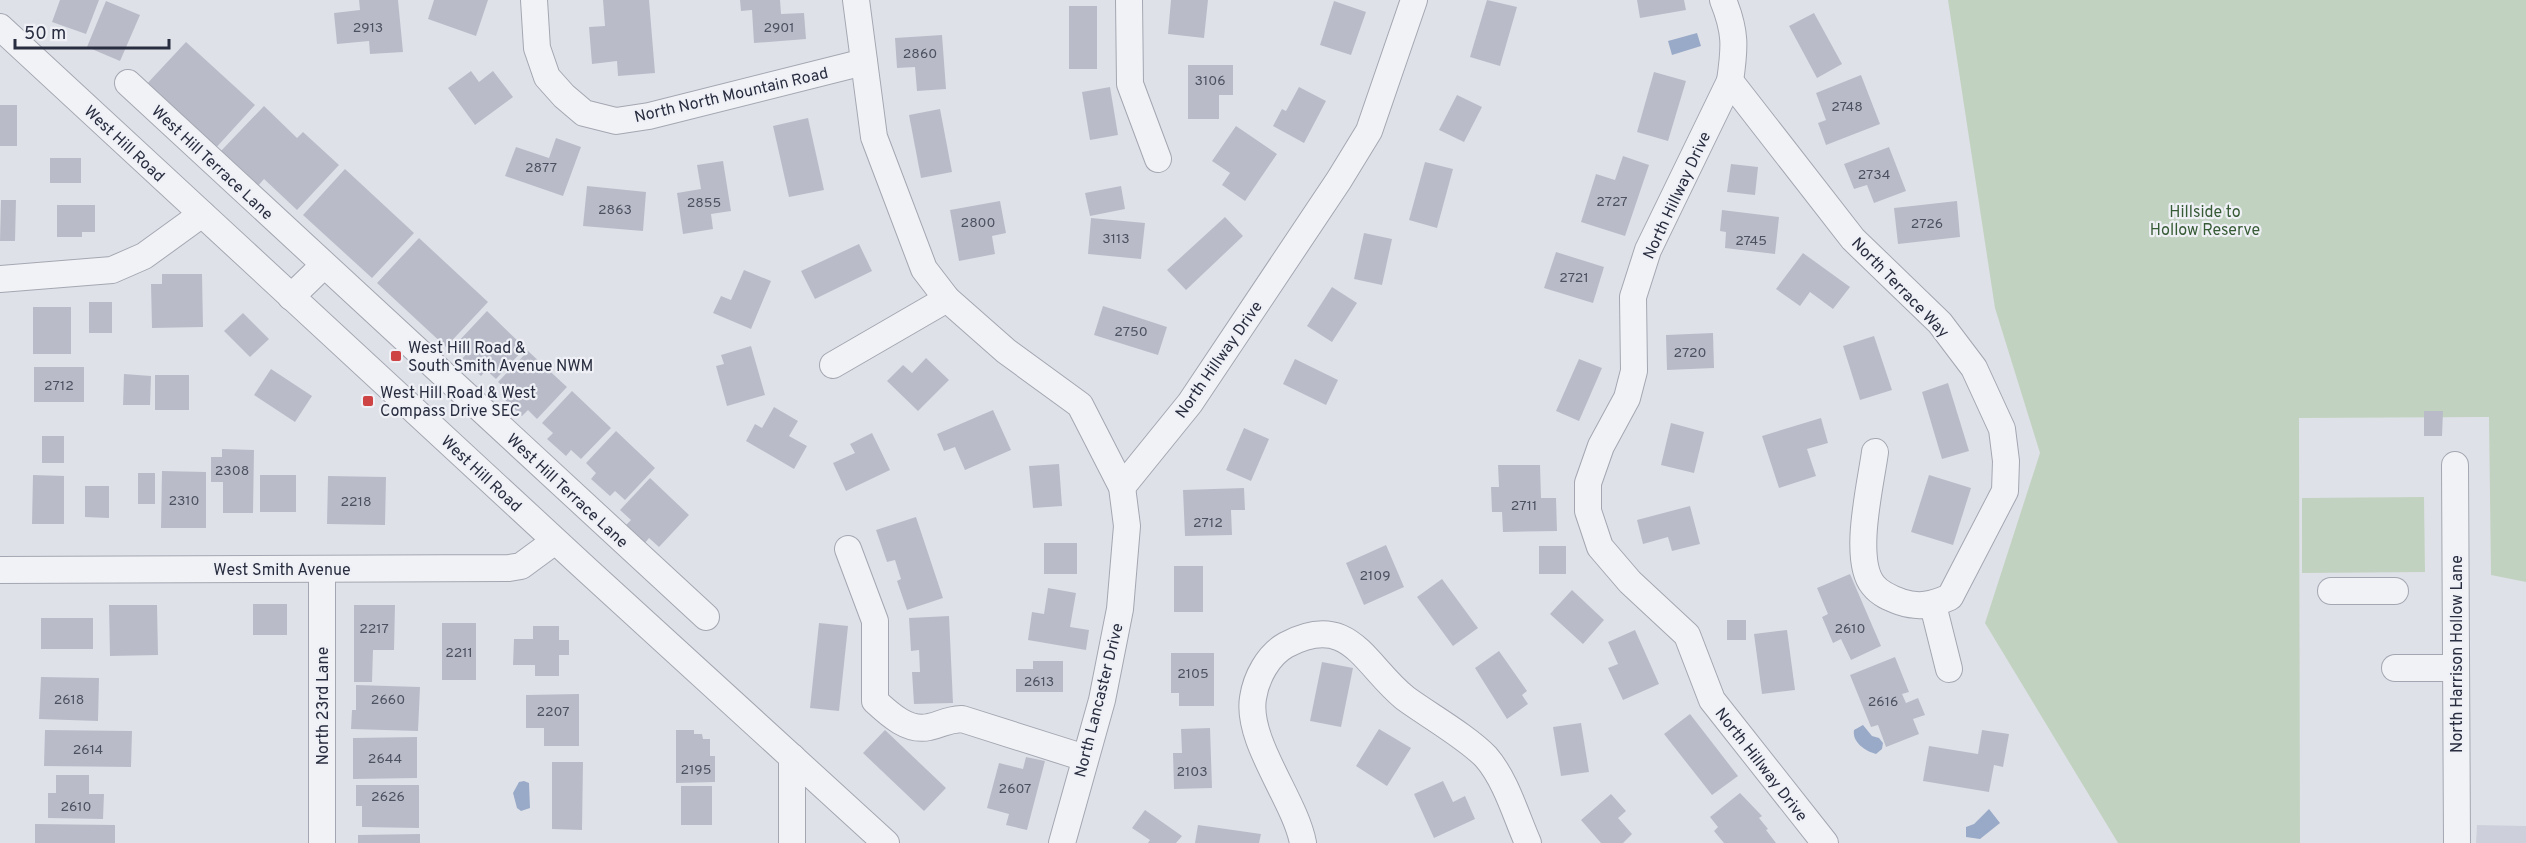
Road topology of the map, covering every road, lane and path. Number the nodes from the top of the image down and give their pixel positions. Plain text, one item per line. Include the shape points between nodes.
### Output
1 (534, 0) edge
2 (856, 0) edge
3 (1129, 0) edge
4 (1414, 0) edge
5 (1723, 0) edge
6 (0, 27) edge
7 (864, 62) junction
8 (1730, 81) junction
9 (128, 83) dead end
10 (1158, 159) dead end
11 (202, 214) junction
12 (324, 265) junction
13 (0, 279) edge
14 (291, 297) junction
15 (947, 299) junction
16 (833, 365) dead end
17 (1875, 452) dead end
18 (2455, 465) dead end
19 (1122, 487) junction
20 (555, 541) junction
21 (848, 549) dead end
22 (0, 570) edge
23 (322, 570) junction
24 (2331, 591) dead end
25 (2396, 591) dead end
26 (1933, 605) junction
27 (706, 617) dead end
28 (2396, 668) dead end
29 (2455, 668) junction
30 (1949, 669) dead end
31 (792, 757) junction
32 (1085, 758) junction
33 (322, 843) edge
34 (792, 843) edge
35 (886, 843) edge
36 (1062, 843) edge
37 (1303, 843) edge
38 (1528, 843) edge
39 (1826, 843) edge
40 (2457, 843) edge

1 - 7 street, North North Mountain Road via 537,48 547,77 584,113 616,121
2 - 7 street, North Lancaster Drive
3 - 10 street via 1130,84
4 - 19 street, North Hillway Drive via 1369,131 1191,403
5 - 8 street, North Hillway Drive via 1733,27
6 - 11 street, West Hill Road
7 - 15 street, North Lancaster Drive via 874,137 924,268
8 - 26 street, North Terrace Way via 1853,239 1940,323 1974,368 2002,429 2005,491 1950,597
8 - 39 street, North Hillway Drive via 1648,250 1634,297 1634,371 1628,398 1601,446 1588,483 1588,511 1600,547 1630,582 1687,635 1712,700
9 - 12 street, West Hill Terrace Lane
11 - 13 street via 144,256 112,270
11 - 14 street, West Hill Road
12 - 14 street
12 - 27 street, West Hill Terrace Lane
14 - 20 street, West Hill Road
15 - 16 street
15 - 19 street, North Lancaster Drive via 1006,351 1080,405
17 - 26 street via 1863,561 1872,584 1887,597 1913,606
18 - 29 street, North Harrison Hollow Lane
19 - 32 street, North Lancaster Drive via 1127,526 1120,609 1102,700
20 - 23 street, West Smith Avenue via 522,566 509,568
20 - 31 street, West Hill Road
21 - 32 street via 875,621 875,701 887,712 912,727 929,728 945,720 962,719
22 - 23 street, West Smith Avenue
23 - 33 street, North 23rd Lane
24 - 25 street
26 - 30 street
28 - 29 street
29 - 40 street, North Harrison Hollow Lane
31 - 34 street
31 - 35 street, West Hill Road
32 - 36 street, North Lancaster Drive
37 - 38 street via 1254,723 1253,698 1260,673 1278,649 1302,636 1324,634 1343,639 1360,650 1402,696 1486,757

